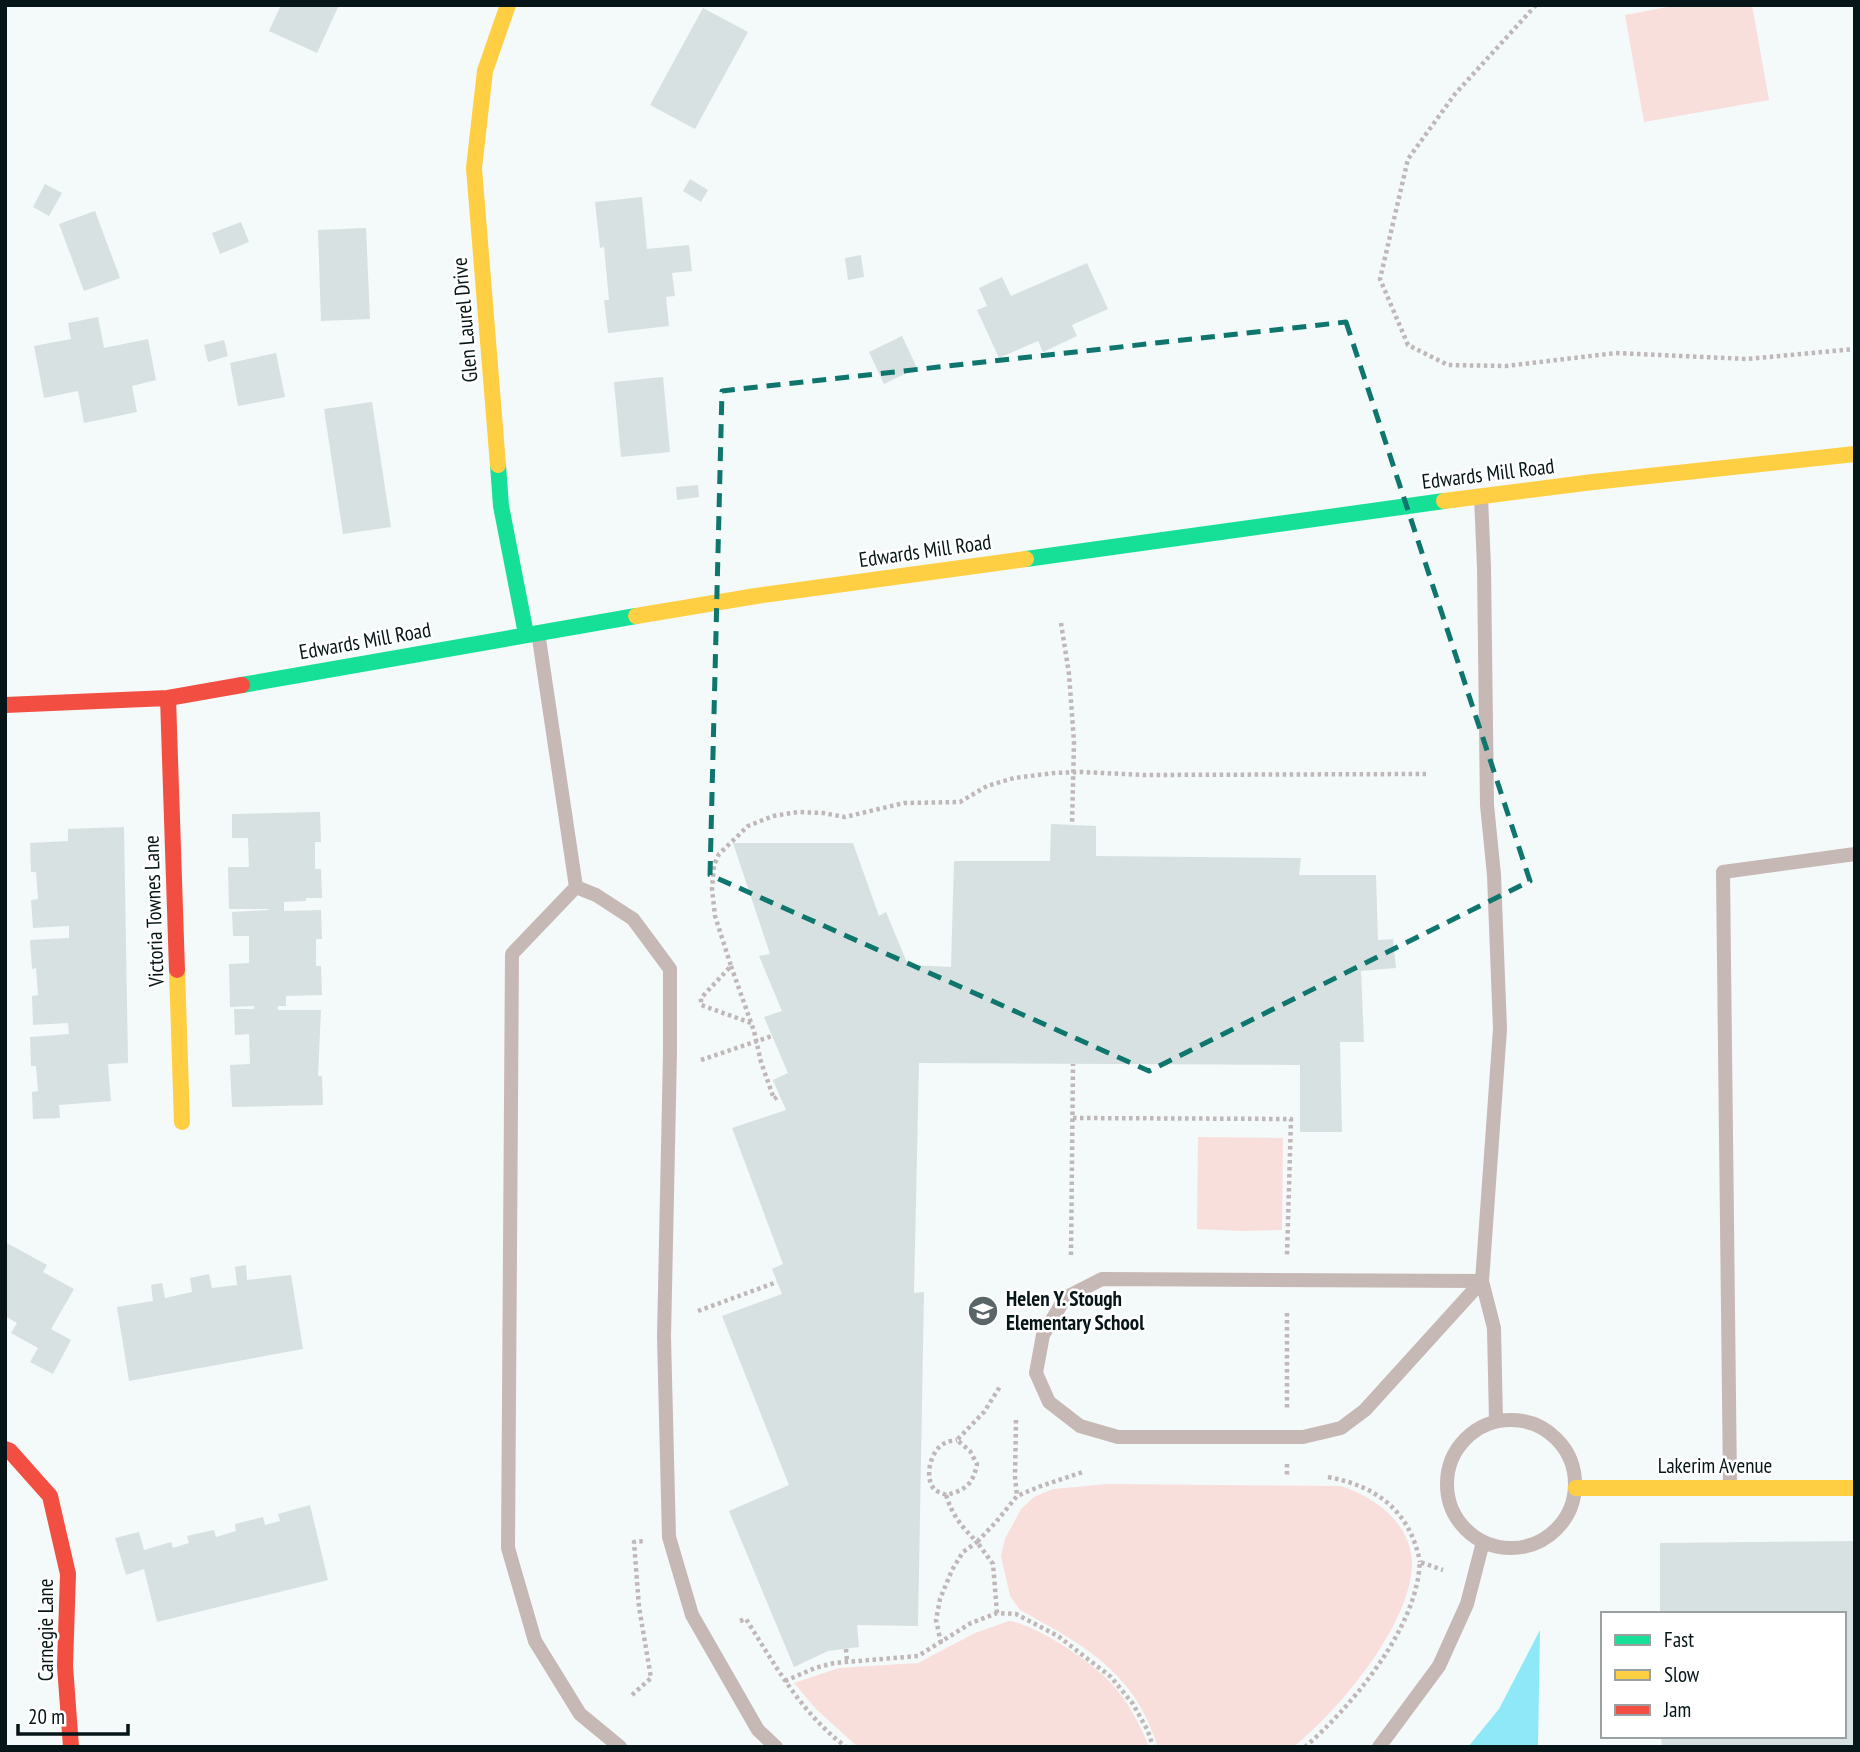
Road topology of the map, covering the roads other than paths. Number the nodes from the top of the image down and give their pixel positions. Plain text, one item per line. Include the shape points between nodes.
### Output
1 (508, 5) edge
2 (1855, 454) edge
3 (1480, 496) junction
4 (532, 633) junction
5 (168, 698) junction
6 (5, 705) edge
7 (1855, 855) edge
8 (576, 887) junction
9 (182, 1122) dead end
10 (1482, 1281) junction
11 (1496, 1421) junction
12 (5, 1449) edge
13 (1730, 1487) junction
14 (1576, 1488) junction
15 (1855, 1488) edge
16 (1483, 1542) junction
17 (71, 1747) edge
18 (620, 1747) edge
19 (776, 1747) edge
20 (1380, 1747) edge

1 - 4 main road, Glen Laurel Drive via 485,71 474,167 501,506
2 - 3 main road, Edwards Mill Road
3 - 4 main road, Edwards Mill Road via 756,596
3 - 10 lane via 1487,805 1500,1029
4 - 5 main road, Edwards Mill Road
4 - 8 lane
5 - 6 main road, Edwards Mill Road
5 - 9 main road, Victoria Townes Lane
7 - 13 lane via 1723,872
8 - 18 lane via 512,954 508,1548 535,1641 580,1714
8 - 19 lane via 633,919 670,969 664,1337 669,1537 692,1615 758,1730
10 - 10 lane via 1102,1279 1065,1298 1043,1335 1036,1373 1049,1402 1080,1426 1118,1437 1303,1437 1341,1428 1365,1410
10 - 11 lane via 1493,1328
11 - 14 lane via 1513,1419 1546,1429 1569,1454
11 - 16 lane via 1463,1441 1447,1476 1454,1514
12 - 17 main road, Carnegie Lane via 50,1496 68,1574 65,1666
13 - 14 main road, Lakerim Avenue
13 - 15 main road, Lakerim Avenue
14 - 16 lane via 1572,1508 1544,1540 1503,1548
16 - 20 lane via 1467,1604 1439,1666

